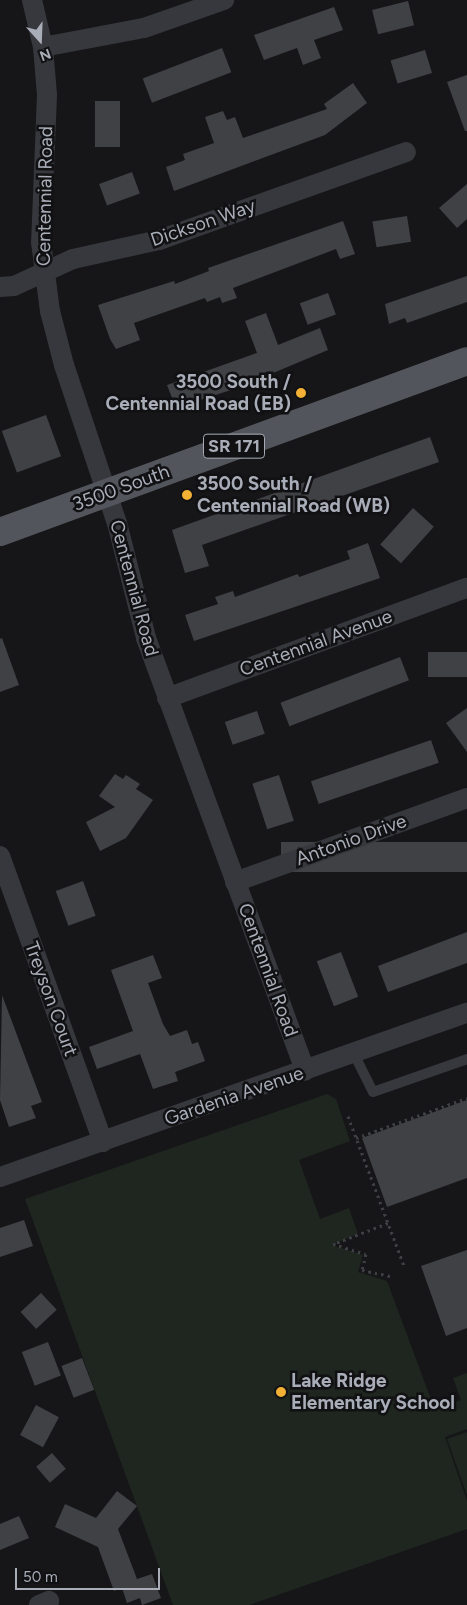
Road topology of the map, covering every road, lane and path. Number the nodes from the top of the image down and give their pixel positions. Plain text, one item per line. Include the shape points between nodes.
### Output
1 (32, 0) edge
2 (224, 0) edge
3 (43, 47) junction
4 (406, 152) dead end
5 (43, 272) junction
6 (0, 287) edge
7 (467, 361) edge
8 (107, 492) junction
9 (0, 532) edge
10 (466, 588) dead end
11 (167, 698) junction
12 (467, 798) edge
13 (0, 856) edge
14 (235, 882) junction
15 (467, 1013) edge
16 (354, 1054) junction
17 (467, 1059) edge
18 (305, 1071) junction
19 (467, 1098) edge
20 (348, 1116) dead end
21 (356, 1138) junction
22 (103, 1142) junction
23 (0, 1177) edge
24 (388, 1223) junction
25 (404, 1266) dead end
26 (390, 1276) dead end

1 - 3 street, Centennial Road
2 - 3 street via 144,28
3 - 5 street, Centennial Road via 47,95 41,242
4 - 5 street, Dickson Way via 159,240 73,259
5 - 6 street, Dickson Way via 14,286
5 - 8 street, Centennial Road via 64,365
7 - 8 main road, 3500 South / SR 171
8 - 9 main road, 3500 South / SR 171
8 - 11 street, Centennial Road via 146,638
10 - 11 street, Centennial Avenue
11 - 14 street, Centennial Road
12 - 14 street, Antonio Drive
13 - 22 street, Treyson Court
14 - 18 street, Centennial Road
15 - 16 street, Gardenia Avenue
16 - 17 lane via 368,1088 379,1092
16 - 18 street, Gardenia Avenue
18 - 22 street, Gardenia Avenue
19 - 21 path
20 - 21 path
21 - 24 path
22 - 23 street, Gardenia Avenue
24 - 25 path
24 - 26 path via 333,1244 366,1254 362,1270

